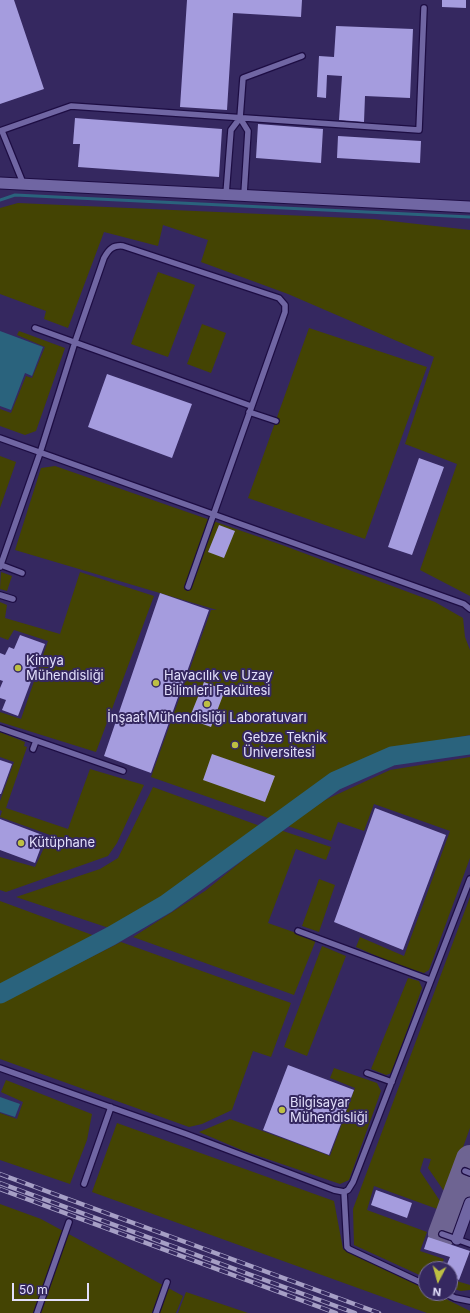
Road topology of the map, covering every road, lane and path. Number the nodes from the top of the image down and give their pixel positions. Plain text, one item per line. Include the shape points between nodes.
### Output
1 (424, 8) dead end
2 (302, 56) dead end
3 (240, 118) junction
4 (1, 131) edge
5 (0, 183) edge
6 (23, 183) junction
7 (226, 194) junction
8 (244, 194) junction
9 (470, 206) edge
10 (34, 328) dead end
11 (75, 342) junction
12 (250, 409) junction
13 (276, 421) dead end
14 (0, 438) edge
15 (40, 453) junction
16 (214, 513) junction
17 (0, 566) edge
18 (22, 573) dead end
19 (188, 587) dead end
20 (0, 595) edge
21 (13, 599) dead end
22 (470, 609) edge
23 (0, 728) edge
24 (36, 741) junction
25 (33, 749) dead end
26 (123, 771) dead end
27 (470, 879) edge
28 (298, 931) dead end
29 (430, 980) junction
30 (0, 1068) edge
31 (368, 1073) dead end
32 (392, 1082) junction
33 (111, 1107) junction
34 (84, 1184) dead end
35 (344, 1192) junction
36 (470, 1203) edge
37 (69, 1222) dead end
38 (442, 1234) dead end
39 (457, 1239) junction
40 (470, 1244) edge
41 (418, 1281) edge
42 (167, 1282) dead end
43 (458, 1299) edge
44 (470, 1301) edge
45 (37, 1313) edge
46 (156, 1313) edge

1 - 3 lane via 418,130
2 - 3 lane via 243,78
3 - 4 lane via 71,106
3 - 7 lane via 230,130
3 - 8 lane via 248,131
4 - 6 lane
5 - 6 street
6 - 7 street
7 - 8 street
8 - 9 street
10 - 11 lane
11 - 12 lane
11 - 12 lane via 104,258 109,250 116,246 123,246 279,298 285,305 285,312
11 - 15 lane
12 - 13 lane
12 - 16 lane
14 - 15 lane
15 - 16 lane
15 - 17 lane
16 - 19 lane
16 - 22 lane via 457,601
17 - 18 lane
20 - 21 lane
23 - 24 lane
24 - 25 lane
24 - 26 lane
27 - 29 lane
28 - 29 lane
29 - 32 lane
30 - 33 lane
31 - 32 lane
32 - 35 lane via 353,1182
33 - 34 lane
33 - 35 lane
35 - 41 lane via 347,1247
36 - 39 street
37 - 45 lane
38 - 39 lane
39 - 40 lane
42 - 46 lane
43 - 44 lane

